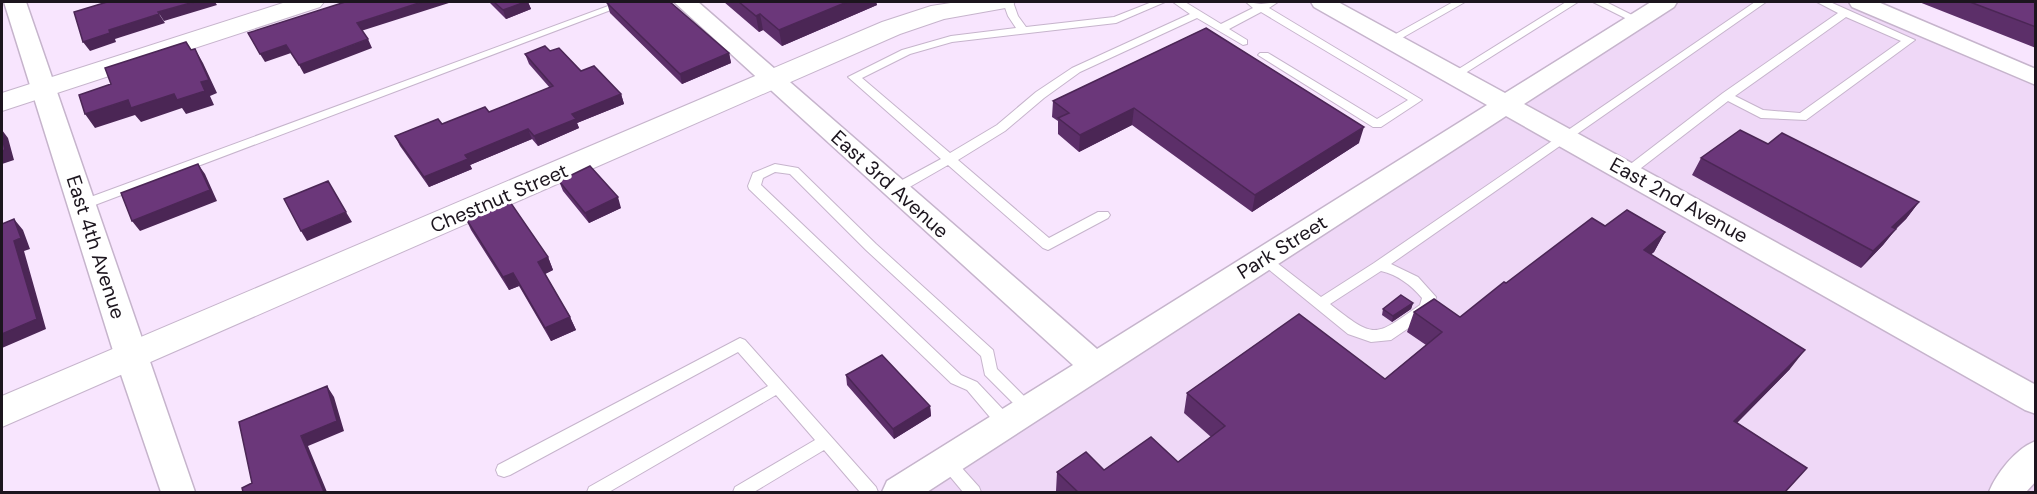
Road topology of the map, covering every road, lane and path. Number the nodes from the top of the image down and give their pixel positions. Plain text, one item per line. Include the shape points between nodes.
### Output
1 (15, 2) edge
2 (311, 2) edge
3 (627, 2) edge
4 (685, 2) edge
5 (1002, 2) edge
6 (1008, 2) edge
7 (1160, 2) edge
8 (1178, 2) edge
9 (1273, 2) edge
10 (1460, 2) edge
11 (1573, 2) edge
12 (1598, 2) edge
13 (1666, 2) edge
14 (1761, 2) edge
15 (1822, 2) edge
16 (1331, 3) edge
17 (1256, 4) edge
18 (1853, 7) edge
19 (1198, 14) junction
20 (1637, 20) junction
21 (1222, 28) junction
22 (1023, 30) junction
23 (1391, 40) junction
24 (1243, 42) dead end
25 (1264, 55) dead end
26 (1455, 75) junction
27 (2036, 78) edge
28 (772, 79) junction
29 (45, 87) junction
30 (1727, 96) junction
31 (2, 102) edge
32 (1508, 104) junction
33 (1566, 137) junction
34 (950, 159) junction
35 (1628, 172) junction
36 (896, 189) junction
37 (82, 205) junction
38 (1103, 215) dead end
39 (1263, 259) junction
40 (1379, 266) junction
41 (1320, 304) junction
42 (131, 357) junction
43 (1095, 366) junction
44 (778, 387) junction
45 (2036, 400) edge
46 (2, 412) edge
47 (1017, 416) junction
48 (826, 441) junction
49 (2036, 455) edge
50 (946, 462) junction
51 (504, 470) dead end
52 (178, 492) edge
53 (595, 492) edge
54 (741, 492) edge
55 (870, 492) edge
56 (899, 492) edge
57 (973, 492) edge
58 (2006, 492) edge

1 - 29 street, East 4th Avenue
2 - 29 street
3 - 37 lane
4 - 28 street, East 3rd Avenue
5 - 28 street, Chestnut Street via 924,17
6 - 22 lane
7 - 22 lane via 1116,20
8 - 19 lane
9 - 17 lane
10 - 23 lane
11 - 26 lane
12 - 20 lane
13 - 20 street, Park Street
14 - 33 lane
15 - 18 lane
16 - 23 street, East 2nd Avenue
17 - 21 lane
17 - 25 lane via 1416,100 1377,124
18 - 27 street
18 - 30 lane
18 - 30 lane via 1909,40 1802,117 1761,114
19 - 21 lane
19 - 34 lane via 1076,70 1001,128
20 - 32 street, Park Street
21 - 24 lane
22 - 34 lane via 951,39 906,52 854,76
23 - 26 street, East 2nd Avenue
26 - 32 street, East 2nd Avenue
28 - 36 street, East 3rd Avenue
28 - 42 street, Chestnut Street
29 - 31 street
29 - 37 street, East 4th Avenue
30 - 35 lane
32 - 33 street, East 2nd Avenue
32 - 39 street, Park Street
33 - 35 street, East 2nd Avenue
33 - 40 lane
34 - 36 lane
34 - 38 lane via 1048,245
35 - 45 street, East 2nd Avenue via 1911,321
36 - 43 street, East 3rd Avenue
37 - 42 street, East 4th Avenue
39 - 41 lane
39 - 43 street, Park Street
40 - 41 lane
40 - 41 lane via 1395,269 1419,284 1429,297 1427,308 1386,336 1371,336 1353,330
42 - 46 street, Chestnut Street
42 - 52 street, East 4th Avenue
43 - 47 street, Park Street
44 - 48 lane
44 - 51 lane via 740,344
44 - 53 lane
47 - 47 lane via 990,371 988,354 794,171 772,167 757,176 754,186 956,380
47 - 50 street, Park Street
48 - 54 lane
48 - 55 lane
49 - 58 street
50 - 56 street, Park Street
50 - 57 lane

